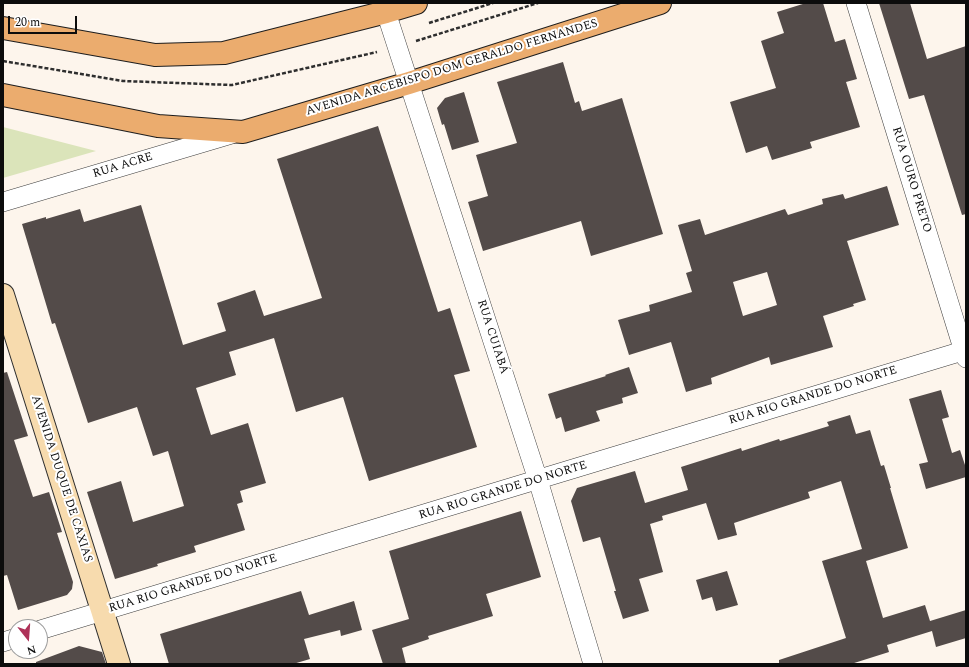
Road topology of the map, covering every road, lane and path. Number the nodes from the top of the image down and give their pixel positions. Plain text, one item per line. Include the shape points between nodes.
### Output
1 (416, 3) edge
2 (660, 3) edge
3 (856, 3) edge
4 (384, 8) edge
5 (3, 28) edge
6 (409, 83) junction
7 (3, 95) edge
8 (243, 132) junction
9 (3, 202) edge
10 (3, 295) edge
11 (965, 353) edge
12 (538, 480) junction
13 (103, 611) junction
14 (48, 628) edge
15 (119, 664) edge
16 (593, 664) edge

1 - 4 main road
2 - 6 main road, AVENIDA ARCEBISPO DOM GERALDO FERNANDES
3 - 11 street, RUA OURO PRETO
4 - 5 main road via 224,53 155,55
4 - 6 street, RUA CUIABÁ
6 - 8 main road, AVENIDA ARCEBISPO DOM GERALDO FERNANDES
6 - 12 street, RUA CUIABÁ
7 - 8 main road via 158,126
8 - 9 street, RUA ACRE
10 - 13 street, AVENIDA DUQUE DE CAXIAS
11 - 12 street, RUA RIO GRANDE DO NORTE
12 - 13 street, RUA RIO GRANDE DO NORTE
12 - 16 street, RUA CUIABÁ
13 - 14 street, RUA RIO GRANDE DO NORTE
13 - 15 street, AVENIDA DUQUE DE CAXIAS

